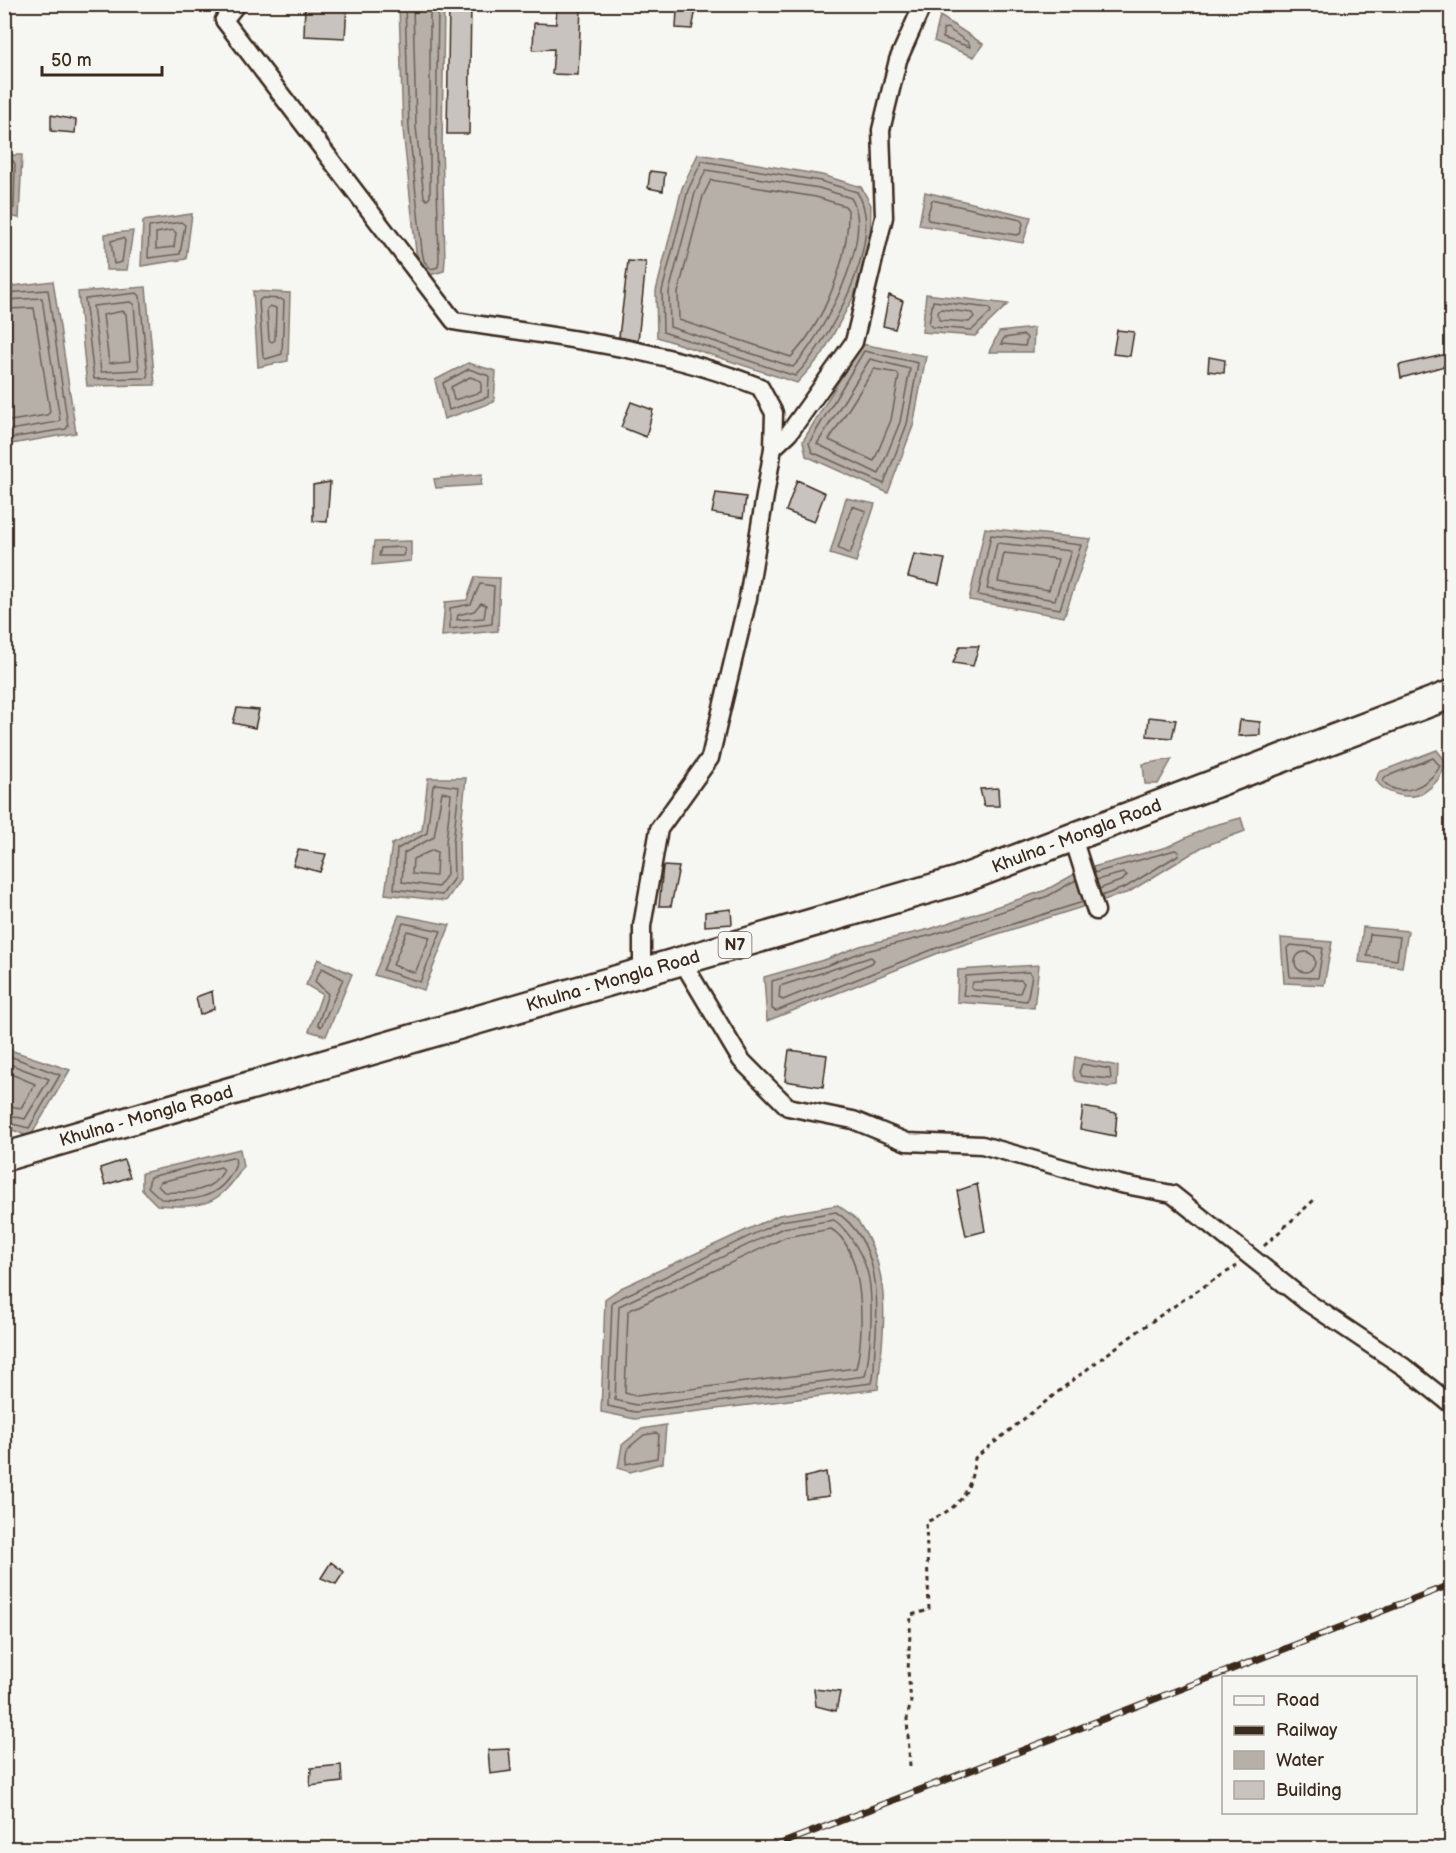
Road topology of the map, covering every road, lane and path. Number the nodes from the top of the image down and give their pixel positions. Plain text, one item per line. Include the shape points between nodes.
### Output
1 (237, 4) edge
2 (924, 4) edge
3 (773, 448) junction
4 (1452, 694) edge
5 (1073, 838) junction
6 (1096, 911) dead end
7 (682, 961) junction
8 (642, 972) junction
9 (4, 1157) edge
10 (1315, 1199) dead end
11 (1253, 1257) junction
12 (1452, 1405) edge
13 (910, 1766) dead end
14 (1452, 1843) edge
15 (1381, 1848) edge

1 - 3 street via 224,20 454,321 658,353 760,387 774,413
2 - 3 street via 898,60 881,130 884,217 854,342 789,433
3 - 8 street via 748,598 710,758 659,829 642,926
4 - 5 highway, Khulna - Mongla Road / N7
5 - 6 street
5 - 7 highway, Khulna - Mongla Road / N7 via 957,881
7 - 8 highway, Khulna - Mongla Road / N7
7 - 11 street via 741,1060 788,1107 853,1120 907,1142 982,1145 1120,1184 1172,1194
8 - 9 highway, Khulna - Mongla Road / N7
10 - 11 path
11 - 12 street via 1307,1302
11 - 13 path via 1174,1307 975,1458 970,1487 960,1502 926,1522 929,1610 911,1615 911,1701 907,1718
14 - 15 path

